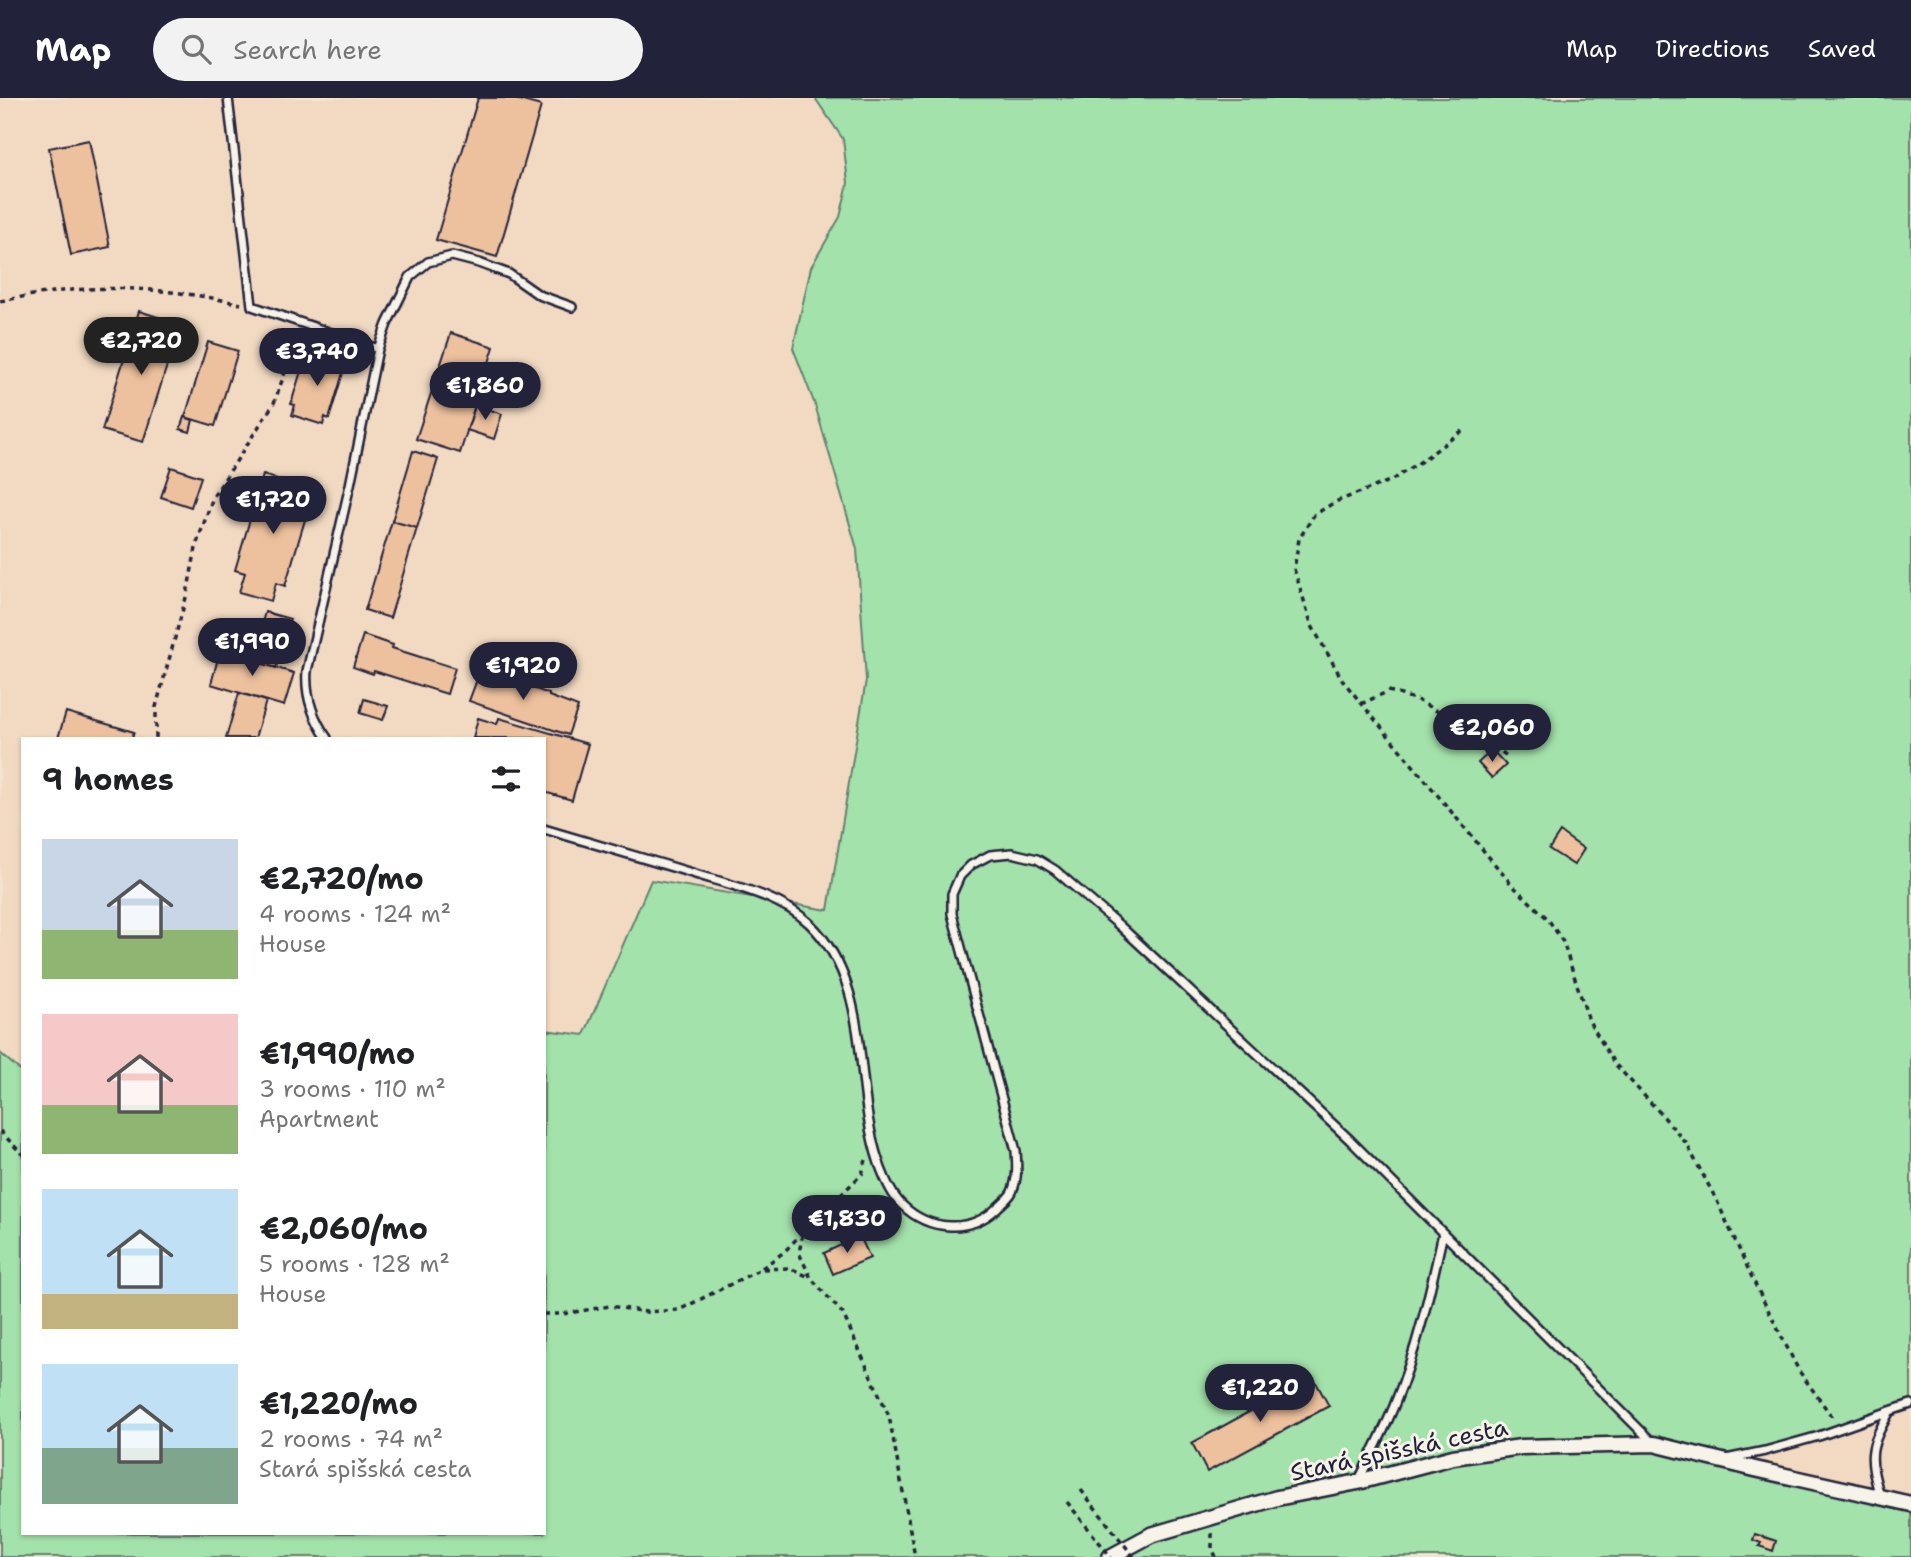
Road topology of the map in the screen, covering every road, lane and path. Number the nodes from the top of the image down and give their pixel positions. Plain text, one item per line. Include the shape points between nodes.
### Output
1 (228, 98) edge
2 (0, 301) edge
3 (252, 306) junction
4 (572, 307) dead end
5 (303, 324) junction
6 (378, 349) junction
7 (1462, 431) dead end
8 (1361, 704) junction
9 (156, 737) edge
10 (326, 737) edge
11 (1510, 758) dead end
12 (546, 830) edge
13 (0, 1131) edge
14 (872, 1141) junction
15 (21, 1154) edge
16 (803, 1231) junction
17 (1443, 1233) junction
18 (761, 1269) junction
19 (811, 1278) junction
20 (546, 1314) edge
21 (1911, 1404) edge
22 (1890, 1411) junction
23 (1841, 1428) junction
24 (1654, 1444) junction
25 (1718, 1461) junction
26 (1358, 1482) junction
27 (1081, 1490) dead end
28 (1880, 1497) junction
29 (1067, 1502) dead end
30 (1911, 1504) edge
31 (1215, 1517) junction
32 (915, 1557) edge
33 (1111, 1557) edge
34 (1135, 1557) edge
35 (1216, 1557) edge

1 - 3 lane
2 - 3 path via 114,288 170,291
3 - 5 lane
4 - 6 lane via 539,295 509,274 452,256 428,262 410,277
5 - 6 lane
5 - 9 path via 274,403 205,513 156,707
6 - 10 lane via 307,671 313,714
7 - 8 path via 1392,480 1314,515 1298,539 1294,569 1312,626
8 - 11 path via 1389,691 1417,700
8 - 23 path via 1512,885 1548,919 1563,942 1589,1021 1614,1063 1686,1143 1799,1371
12 - 14 lane via 755,892 791,910 821,935 848,988 856,1019
13 - 15 path
14 - 16 path via 862,1174
14 - 17 lane via 884,1177 901,1205 924,1221 945,1227 967,1225 991,1214 1011,1195 1018,1172 1016,1151 952,914 952,894 971,865 989,855 1012,853 1037,859 1055,870 1101,910 1321,1112
16 - 18 path
16 - 19 path via 799,1253
17 - 24 lane
17 - 26 lane via 1410,1360
18 - 19 path via 790,1268
18 - 20 path via 679,1310 646,1312 610,1306
19 - 32 path via 843,1314 890,1416
21 - 22 lane
22 - 23 lane
22 - 28 lane via 1871,1458
23 - 25 lane
24 - 25 street, Stará spišská cesta
24 - 26 street, Stará spišská cesta via 1521,1447 1453,1457
25 - 28 street, Stará spišská cesta
26 - 31 street, Stará spišská cesta via 1277,1498
27 - 34 path, bridge
28 - 30 street, Stará spišská cesta
29 - 33 path, bridge
31 - 33 street, Stará spišská cesta via 1151,1535
31 - 35 path via 1212,1548

